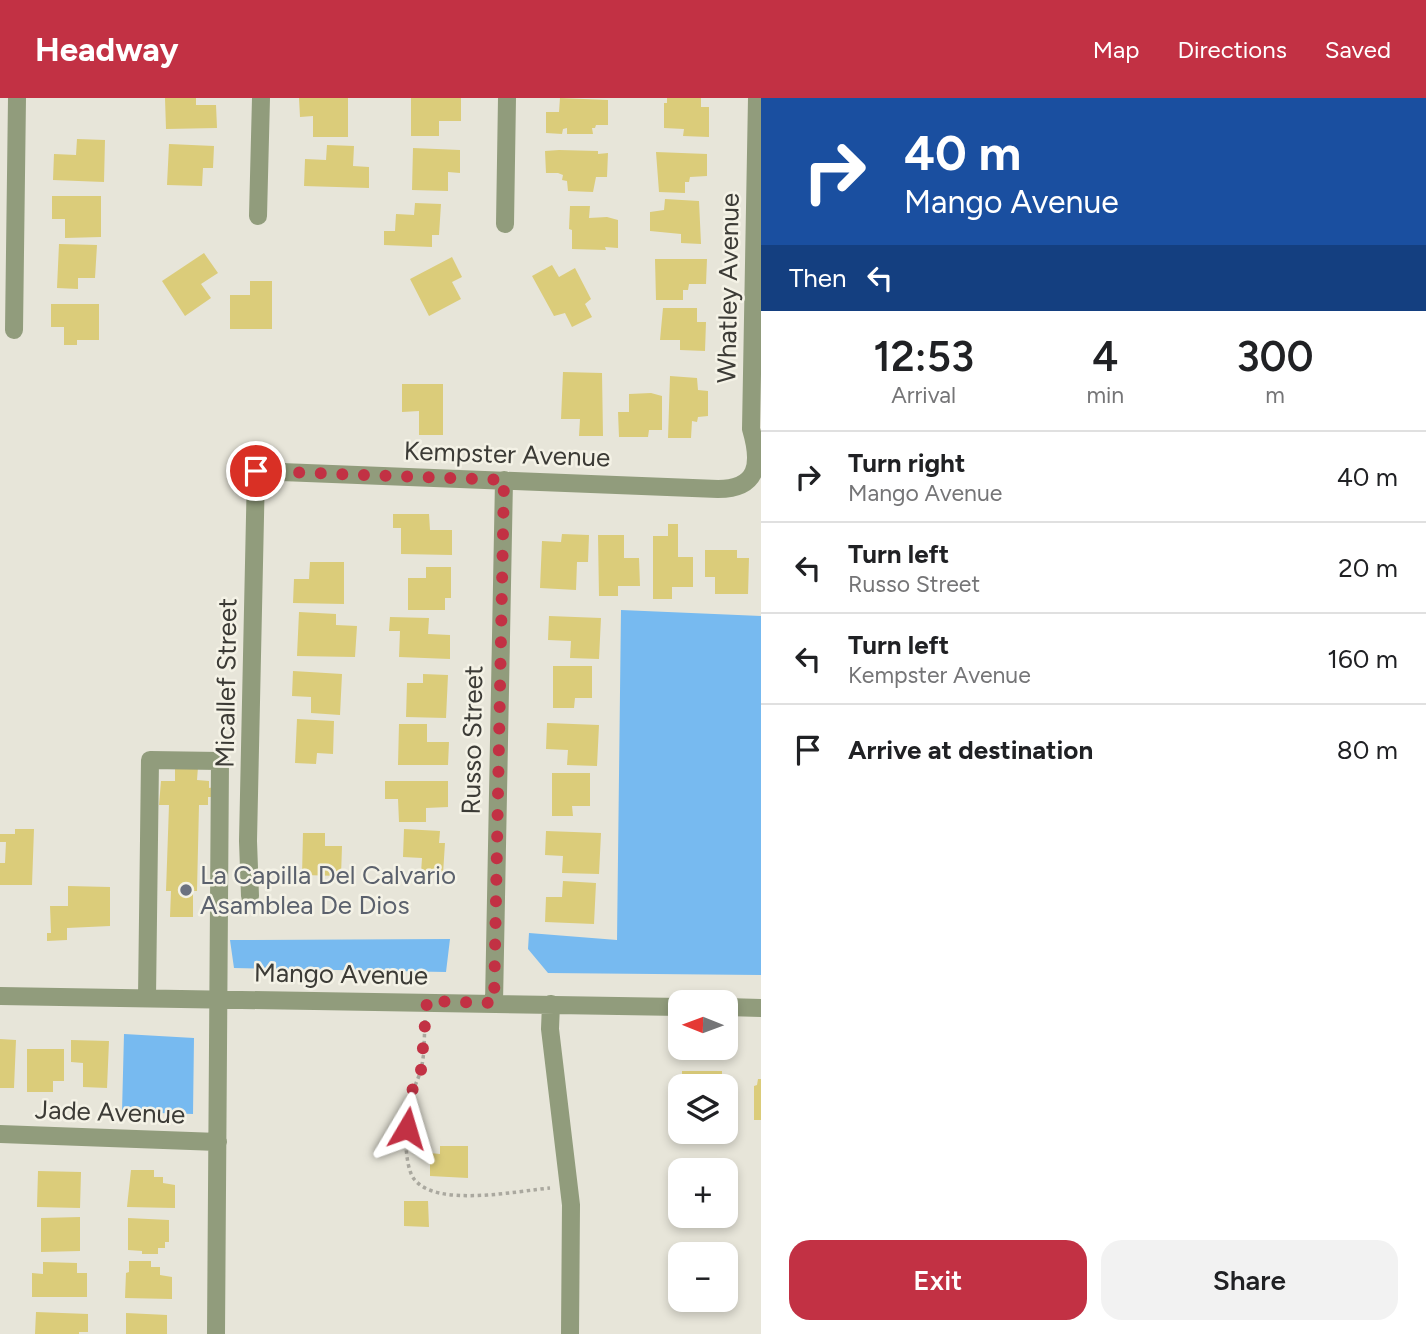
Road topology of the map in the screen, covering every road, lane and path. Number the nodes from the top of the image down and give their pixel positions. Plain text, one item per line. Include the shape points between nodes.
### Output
1 (17, 98) edge
2 (261, 98) edge
3 (507, 98) edge
4 (757, 98) edge
5 (258, 216) dead end
6 (505, 224) dead end
7 (14, 330) dead end
8 (256, 471) joint
9 (752, 477) joint
10 (504, 480) junction
11 (250, 896) dead end
12 (0, 996) edge
13 (147, 998) junction
14 (218, 999) junction
15 (427, 1001) junction
16 (494, 1003) junction
17 (551, 1004) junction
18 (668, 1007) edge
19 (738, 1007) edge
20 (761, 1008) edge
21 (0, 1134) edge
22 (218, 1142) junction
23 (569, 1186) junction
24 (216, 1334) edge
25 (570, 1334) edge

1 - 7 street
2 - 5 street
3 - 6 street
4 - 9 street, Whatley Avenue via 751,429 756,465
8 - 10 street, Kempster Avenue
8 - 11 street, Micallef Street
9 - 10 street, Kempster Avenue via 743,485 725,489
10 - 16 street, Russo Street
12 - 13 street, Mango Avenue
13 - 14 street, Mango Avenue
13 - 14 street via 150,760 220,761
14 - 15 street, Mango Avenue
14 - 22 street
15 - 16 street, Mango Avenue
15 - 23 path via 421,1070 407,1111 407,1165 412,1177 435,1193 454,1195
16 - 17 street, Mango Avenue
17 - 18 street, Mango Avenue
17 - 23 street via 550,1030
19 - 20 street
21 - 22 street, Jade Avenue
22 - 24 street
23 - 25 street

